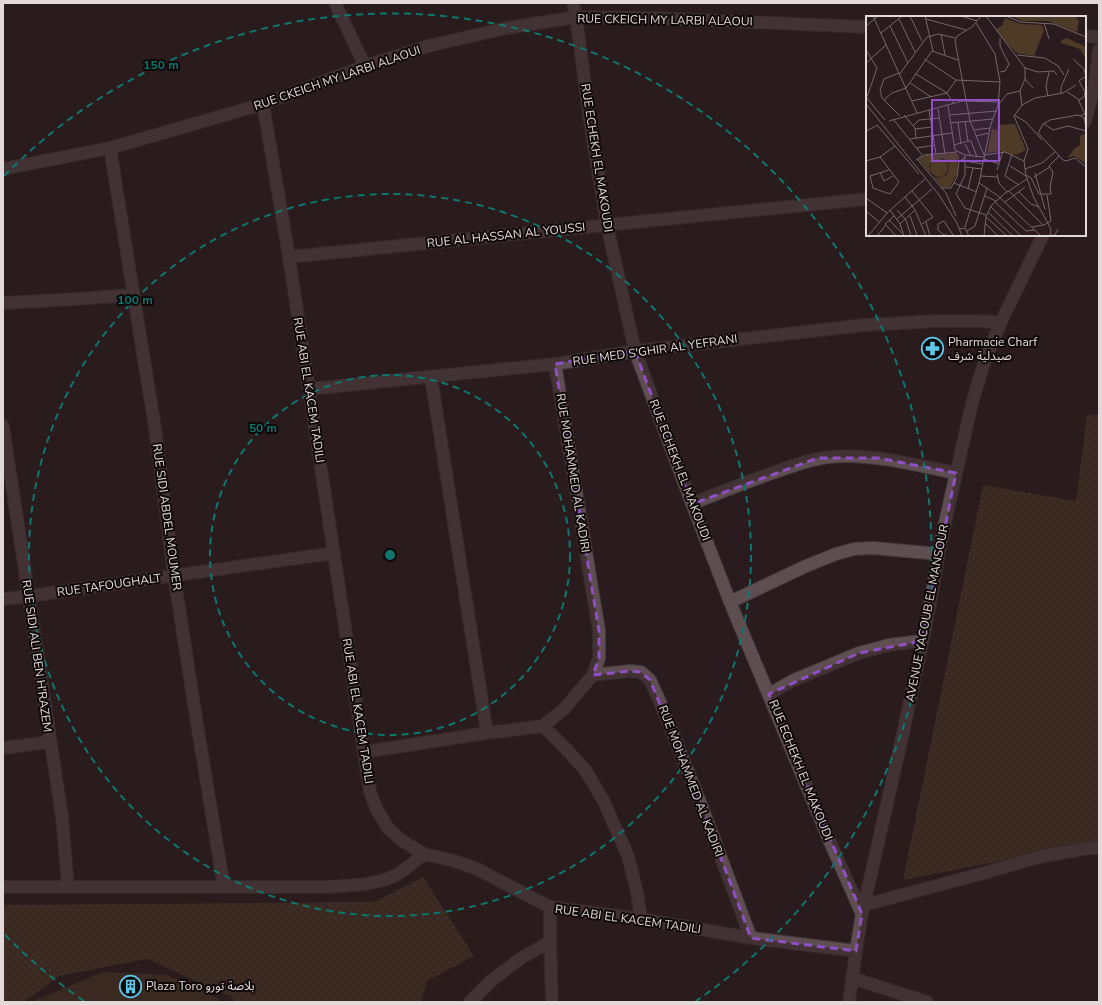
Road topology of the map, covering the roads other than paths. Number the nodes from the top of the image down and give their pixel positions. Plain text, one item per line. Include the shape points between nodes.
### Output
1 (335, 3) edge
2 (573, 3) edge
3 (576, 17) junction
4 (866, 27) edge
5 (1086, 36) edge
6 (1099, 36) edge
7 (1099, 50) edge
8 (365, 66) junction
9 (1097, 85) edge
10 (263, 104) junction
11 (1086, 119) edge
12 (110, 148) junction
13 (3, 169) edge
14 (866, 199) edge
15 (607, 225) junction
16 (1043, 236) edge
17 (289, 257) junction
18 (134, 295) junction
19 (3, 302) edge
20 (1002, 322) junction
21 (634, 351) junction
22 (555, 364) junction
23 (431, 377) junction
24 (309, 389) junction
25 (3, 426) edge
26 (5, 450) edge
27 (956, 473) junction
28 (692, 504) junction
29 (334, 553) junction
30 (939, 554) junction
31 (174, 575) junction
32 (29, 596) junction
33 (3, 599) edge
34 (730, 602) junction
35 (922, 641) junction
36 (593, 675) junction
37 (769, 694) junction
38 (543, 726) junction
39 (487, 733) junction
40 (50, 742) junction
41 (3, 748) edge
42 (364, 752) junction
43 (1099, 848) edge
44 (424, 854) junction
45 (68, 886) junction
46 (224, 886) junction
47 (3, 887) edge
48 (550, 907) junction
49 (863, 910) junction
50 (641, 919) junction
51 (751, 938) junction
52 (550, 942) junction
53 (856, 951) junction
54 (852, 978) junction
55 (556, 1001) edge
56 (470, 1002) edge
57 (849, 1002) edge
58 (927, 1002) edge

1 - 8 street
2 - 3 street, RUE ECHEKH EL MAKOUDI
3 - 4 street, RUE CKEICH MY LARBI ALAOUI
3 - 8 street, RUE CKEICH MY LARBI ALAOUI via 432,45
3 - 15 street, RUE ECHEKH EL MAKOUDI
5 - 6 street
7 - 9 street
8 - 10 street, RUE CKEICH MY LARBI ALAOUI
9 - 11 street
10 - 12 street, RUE CKEICH MY LARBI ALAOUI
10 - 17 street, RUE ABI EL KACEM TADILI
12 - 13 street, RUE CKEICH MY LARBI ALAOUI
12 - 18 street, RUE SIDI ABDEL MOUMER
14 - 15 street, RUE AL HASSAN AL YOUSSI
15 - 17 street, RUE AL HASSAN AL YOUSSI
15 - 21 street, RUE ECHEKH EL MAKOUDI
16 - 20 street, AVENUE YACOUB EL MANSOUR
17 - 24 street, RUE ABI EL KACEM TADILI
18 - 19 street
18 - 31 street, RUE SIDI ABDEL MOUMER
20 - 21 street, RUE MED S'GHIR AL YEFRANI via 937,321 865,325
20 - 27 street, AVENUE YACOUB EL MANSOUR via 986,357 972,403
21 - 22 street, RUE MED S'GHIR AL YEFRANI
21 - 28 street, RUE ECHEKH EL MAKOUDI
22 - 23 street, RUE MED S'GHIR AL YEFRANI
22 - 36 street, RUE MOHAMMED AL KADIRI via 599,631 599,658
23 - 24 street, RUE MED S'GHIR AL YEFRANI
23 - 39 street
24 - 29 street, RUE ABI EL KACEM TADILI
25 - 26 street, RUE SIDI ALI BEN H'RAZEM
26 - 32 street, RUE SIDI ALI BEN H'RAZEM
27 - 28 street via 878,458 818,458 760,477
27 - 30 street, AVENUE YACOUB EL MANSOUR
28 - 34 street, RUE ECHEKH EL MAKOUDI
29 - 31 street, RUE TAFOUGHALT
29 - 42 street, RUE ABI EL KACEM TADILI
30 - 34 street via 873,548 854,549 806,566
30 - 35 street, AVENUE YACOUB EL MANSOUR
31 - 32 street, RUE TAFOUGHALT
31 - 46 street, RUE SIDI ABDEL MOUMER
32 - 33 street, RUE TAFOUGHALT
32 - 40 street, RUE SIDI ALI BEN H'RAZEM
34 - 37 street, RUE ECHEKH EL MAKOUDI
35 - 37 street via 889,645 860,653 794,680
35 - 49 street, AVENUE YACOUB EL MANSOUR
36 - 38 street, RUE MOHAMMED AL KADIRI via 564,709
36 - 51 street, RUE MOHAMMED AL KADIRI via 630,671 641,672 650,680 700,802
37 - 49 street, RUE ECHEKH EL MAKOUDI via 830,842
38 - 39 street
38 - 50 street via 586,771 603,800 628,856 638,892
39 - 42 street
40 - 41 street
40 - 45 street, RUE SIDI ALI BEN H'RAZEM via 62,817
42 - 44 street, RUE ABI EL KACEM TADILI via 370,792 377,810 388,828
43 - 49 street via 1043,856
44 - 46 street via 394,876 364,884 319,887
44 - 48 street, RUE ABI EL KACEM TADILI via 475,868
45 - 46 street
45 - 47 street
48 - 50 street, RUE ABI EL KACEM TADILI
48 - 52 street
49 - 53 street, AVENUE YACOUB EL MANSOUR
50 - 51 street, RUE ABI EL KACEM TADILI
51 - 53 street, RUE ABI EL KACEM TADILI
52 - 55 street
52 - 56 street via 517,961 492,980
53 - 54 street, AVENUE YACOUB EL MANSOUR
54 - 57 street, AVENUE YACOUB EL MANSOUR
54 - 58 street

